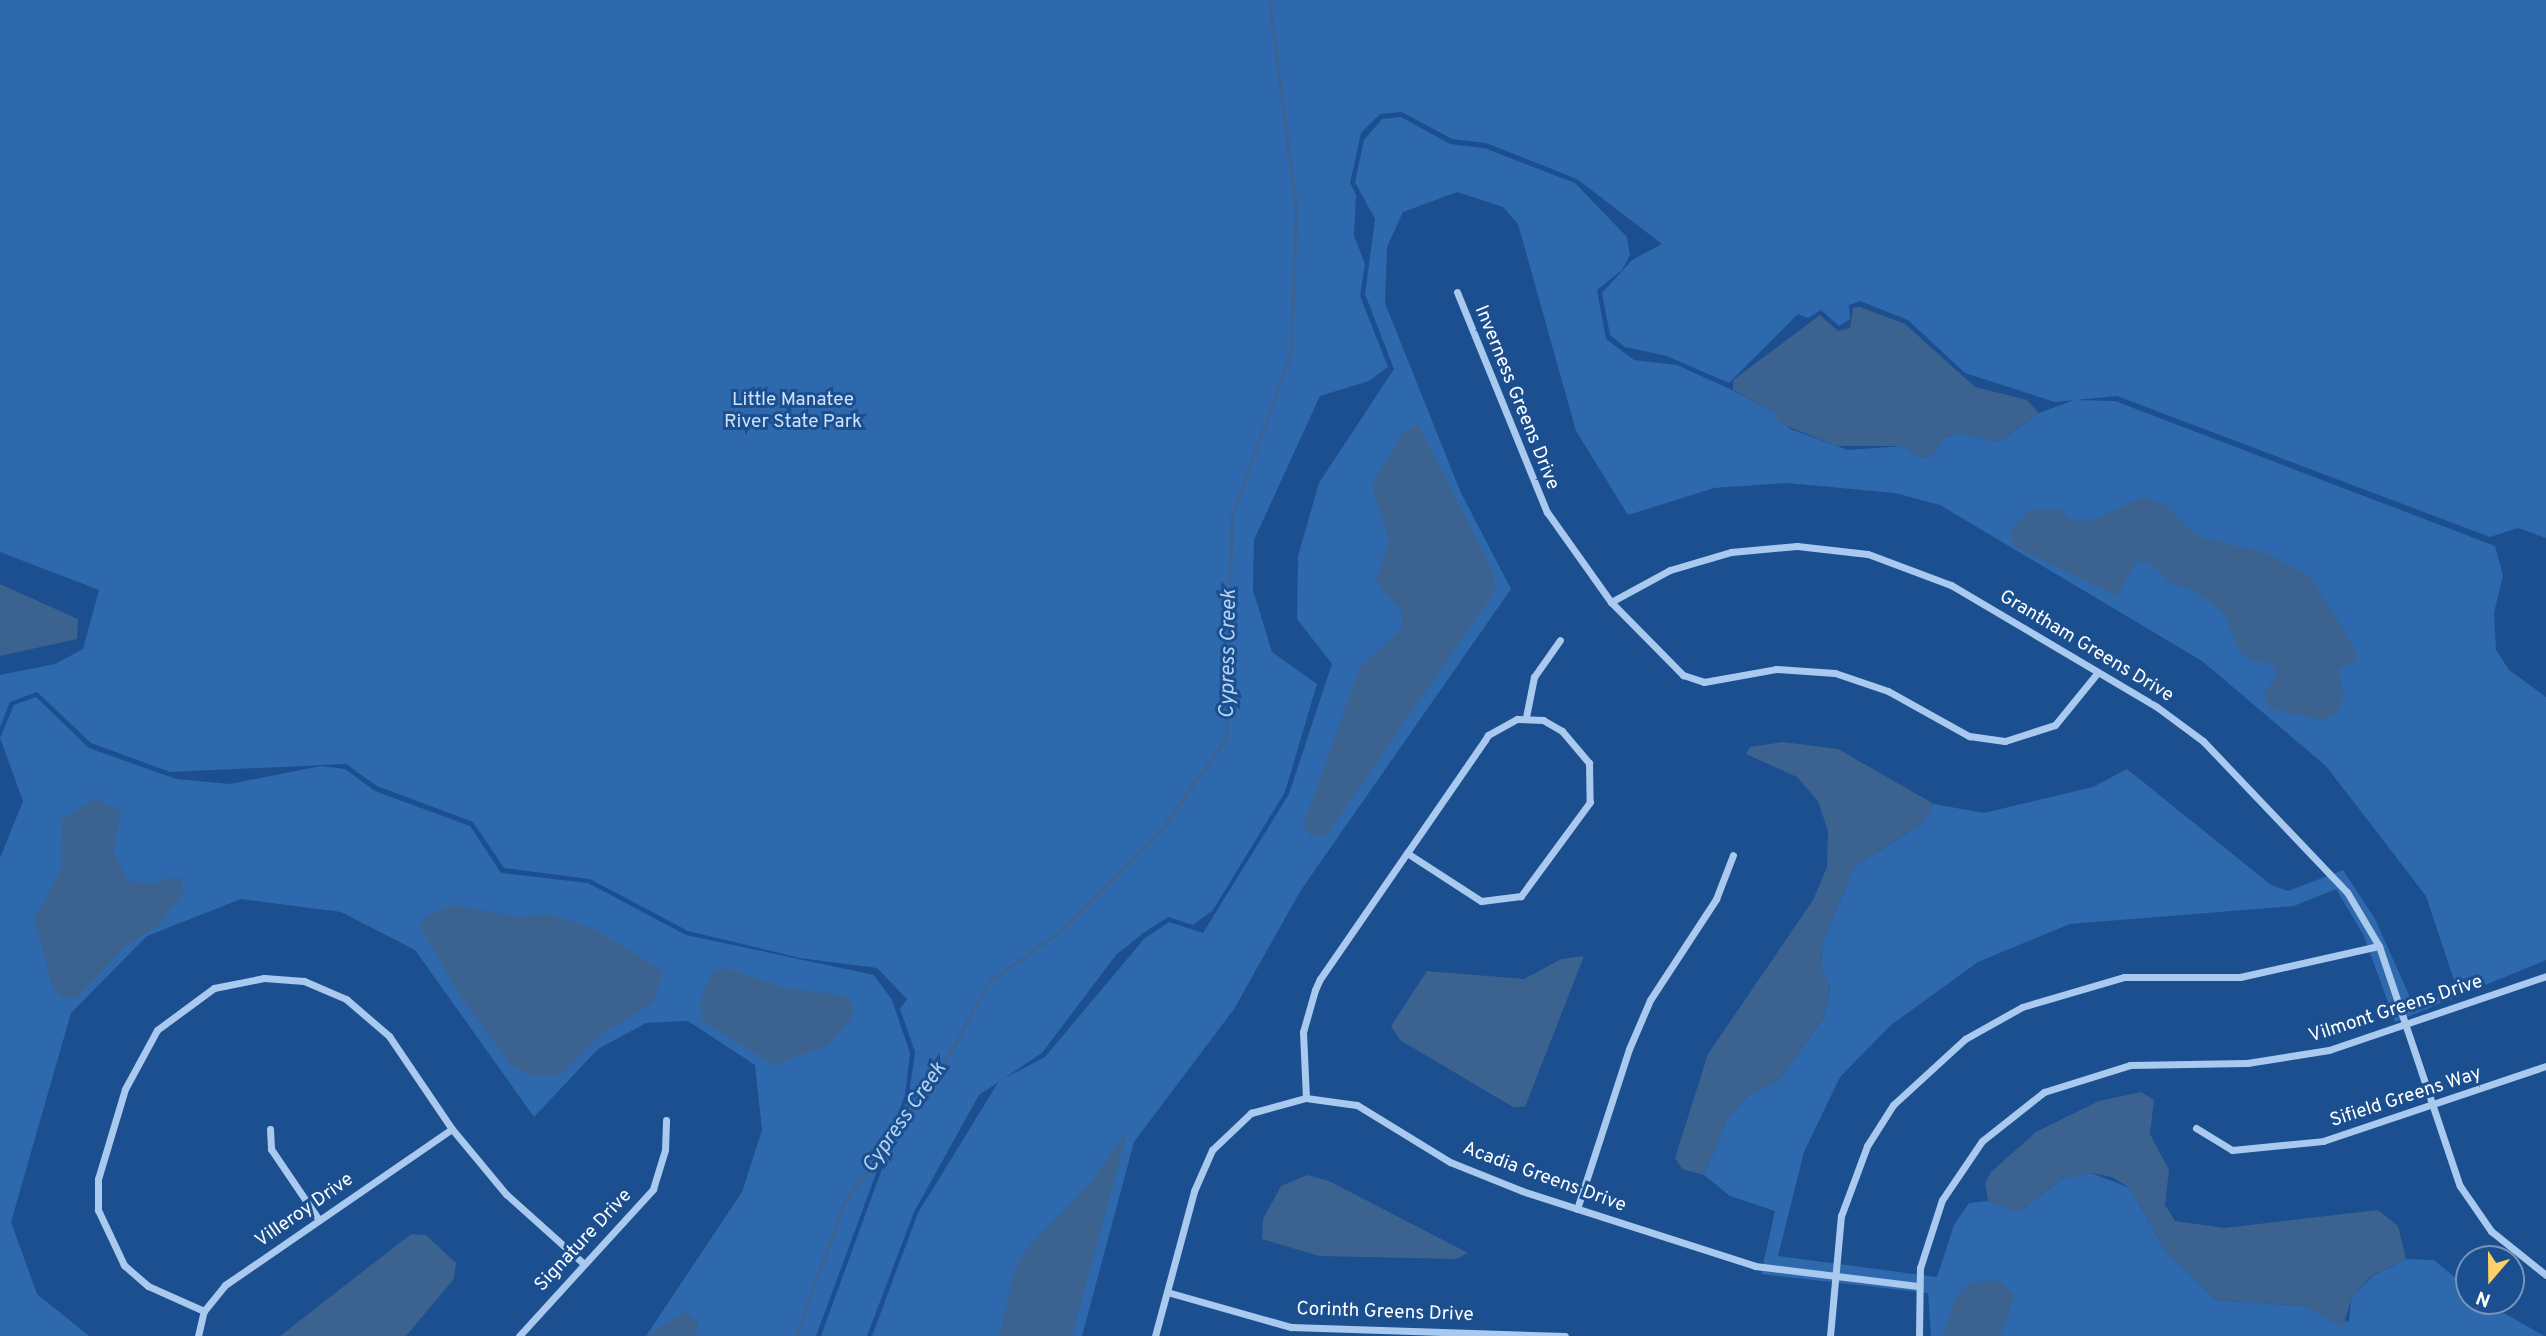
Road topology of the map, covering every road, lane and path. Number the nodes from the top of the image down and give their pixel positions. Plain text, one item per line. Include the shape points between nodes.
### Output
1 (1457, 292) dead end
2 (1611, 602) junction
3 (1560, 640) dead end
4 (2098, 672) junction
5 (1525, 717) junction
6 (1407, 853) junction
7 (1734, 855) dead end
8 (2379, 946) junction
9 (2546, 976) edge
10 (2403, 1027) junction
11 (2546, 1066) edge
12 (1306, 1098) junction
13 (2432, 1109) junction
14 (666, 1120) dead end
15 (2196, 1128) dead end
16 (270, 1129) dead end
17 (452, 1129) junction
18 (1577, 1209) junction
19 (319, 1220) junction
20 (584, 1264) junction
21 (2546, 1275) edge
22 (1832, 1279) junction
23 (1918, 1286) junction
24 (1167, 1292) junction
25 (204, 1311) junction
26 (198, 1336) edge
27 (519, 1336) edge
28 (1155, 1336) edge
29 (1565, 1336) edge
30 (1830, 1336) edge
31 (1919, 1336) edge

1 - 2 street, Inverness Greens Drive via 1534,489
2 - 4 street, Grantham Greens Drive via 1671,570 1731,552 1842,550 1937,578
2 - 4 street, Inverness Greens Drive via 1690,679 1713,682 1793,668 1835,673 1877,686 1981,739 2025,738 2055,725
3 - 5 street via 1534,677
4 - 8 street, Grantham Greens Drive via 2203,741 2347,892
5 - 6 street via 1488,735
5 - 6 street via 1562,731 1585,756 1593,779 1590,802 1532,887 1506,902 1480,901
6 - 12 street via 1310,1002 1303,1042
7 - 18 street via 1716,898 1650,1000 1629,1049
8 - 10 street, Grantham Greens Drive
8 - 22 street via 2240,977 2124,977 2022,1007 1965,1039 1893,1105 1867,1146 1841,1216
9 - 10 street, Vilmont Greens Drive
10 - 13 street, Grantham Greens Drive
10 - 23 street, Vilmont Greens Drive via 2293,1058 2115,1067 2044,1092 2001,1123 1960,1168 1935,1215
11 - 13 street, Sifield Greens Way
12 - 18 street, Acadia Greens Drive via 1357,1105 1450,1161
12 - 24 street, Acadia Greens Drive via 1251,1113 1212,1150 1194,1191
13 - 15 street, Sifield Greens Way via 2354,1134 2261,1149 2224,1149
13 - 21 street, Grantham Greens Drive via 2460,1186 2477,1213
14 - 20 street, Signature Drive via 653,1189
16 - 19 street via 271,1149
17 - 19 street, Villeroy Drive
17 - 20 street via 506,1194
17 - 25 street via 389,1036 346,999 304,981 264,978 214,988 184,1007 157,1030 133,1070 98,1179 98,1210 124,1265 148,1286
18 - 22 street, Acadia Greens Drive via 1755,1266
19 - 25 street, Villeroy Drive via 225,1285
20 - 27 street, Signature Drive
22 - 23 street, Acadia Greens Drive
22 - 30 street
23 - 31 street, Vilmont Greens Drive
24 - 28 street, Acadia Greens Drive
24 - 29 street, Corinth Greens Drive via 1291,1327
25 - 26 street, Villeroy Drive

